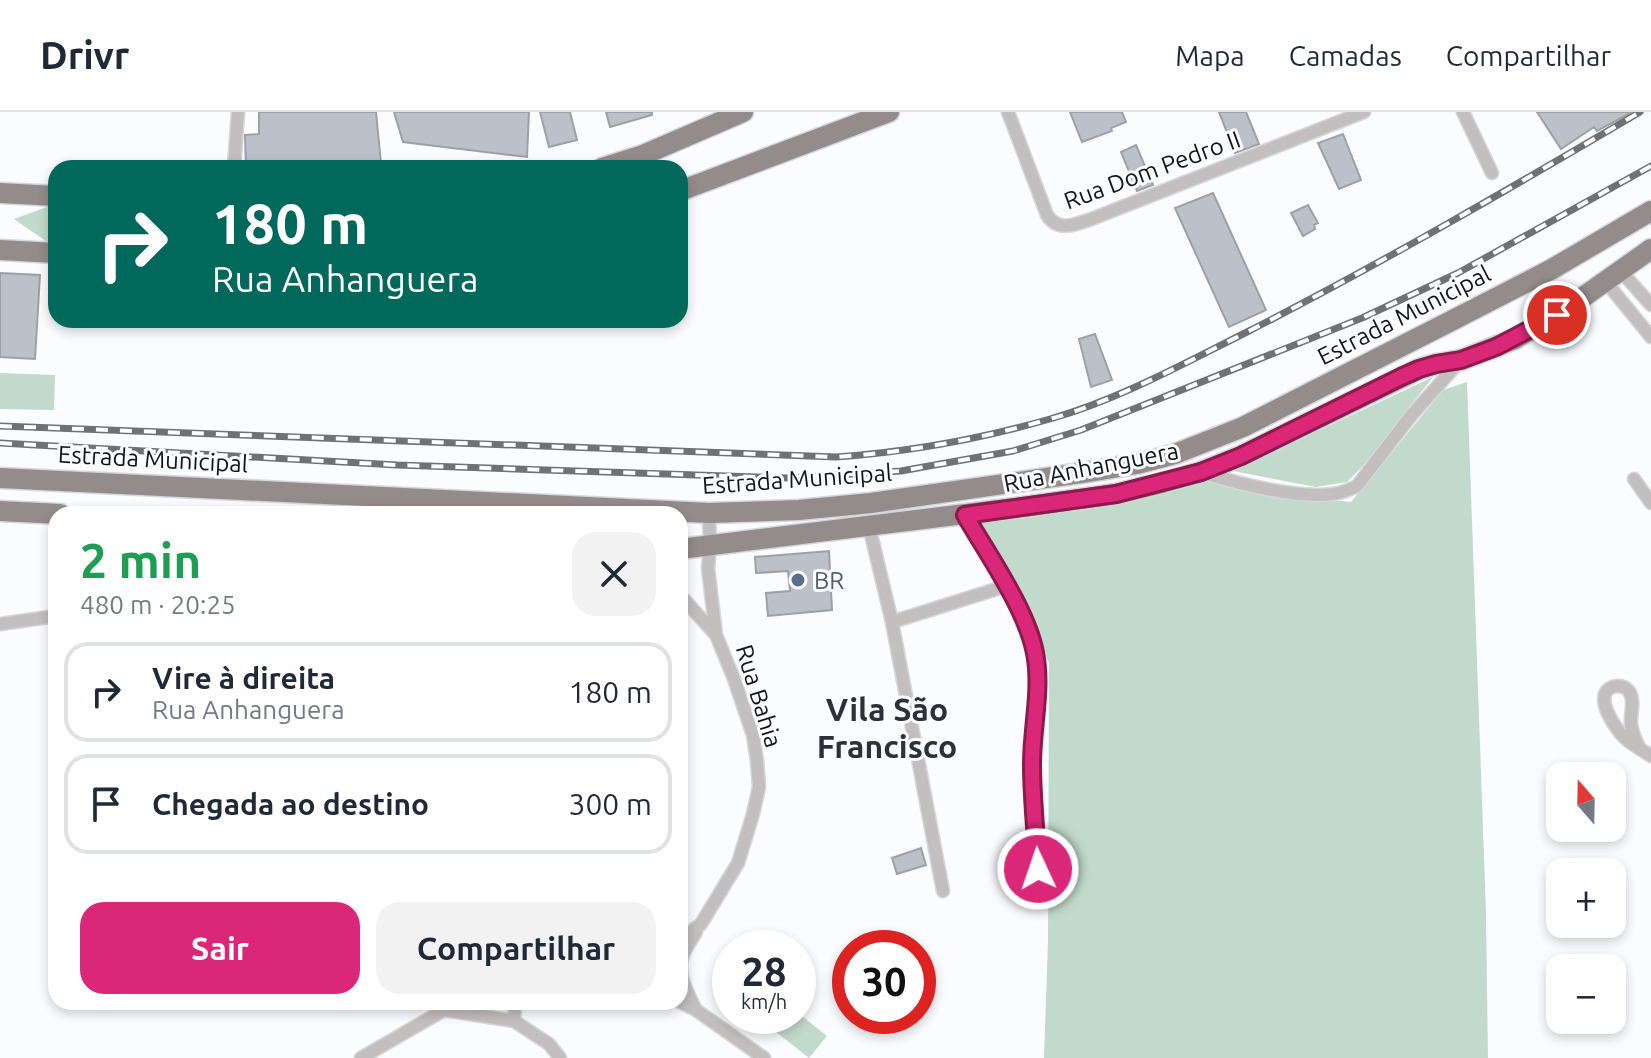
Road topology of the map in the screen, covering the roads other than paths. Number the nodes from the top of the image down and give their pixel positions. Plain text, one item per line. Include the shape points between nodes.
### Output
1 (238, 112) edge
2 (743, 112) edge
3 (889, 112) edge
4 (1008, 112) edge
5 (1364, 112) edge
6 (1463, 112) edge
7 (235, 160) edge
8 (627, 160) edge
9 (1492, 173) dead end
10 (688, 188) edge
11 (0, 193) edge
12 (48, 196) edge
13 (1651, 211) edge
14 (1651, 249) edge
15 (0, 250) edge
16 (48, 253) edge
17 (1613, 276) junction
18 (1651, 305) edge
19 (1651, 337) edge
20 (1461, 360) junction
21 (1201, 472) junction
22 (0, 478) edge
23 (1634, 479) dead end
24 (350, 496) junction
25 (1651, 503) edge
26 (385, 506) edge
27 (513, 506) edge
28 (0, 511) edge
29 (48, 513) edge
30 (688, 513) edge
31 (702, 513) junction
32 (965, 515) junction
33 (869, 526) junction
34 (688, 540) edge
35 (710, 545) junction
36 (688, 547) edge
37 (1006, 586) junction
38 (688, 604) edge
39 (48, 617) edge
40 (892, 622) junction
41 (0, 624) edge
42 (716, 635) junction
43 (1639, 747) junction
44 (1651, 756) edge
45 (1038, 869) dead end
46 (943, 891) dead end
47 (701, 924) junction
48 (688, 934) edge
49 (688, 945) edge
50 (688, 993) edge
51 (688, 1006) edge
52 (442, 1010) edge
53 (466, 1010) edge
54 (515, 1010) edge
55 (696, 1010) junction
56 (514, 1021) junction
57 (361, 1058) edge
58 (560, 1058) edge
59 (764, 1058) edge

1 - 7 street
2 - 8 main road
3 - 10 main road
4 - 5 street, Rua Dom Pedro II via 1047,215 1060,226
6 - 9 street
11 - 12 main road
13 - 31 main road, Estrada Municipal via 1552,269 1281,408 1175,454 871,503
14 - 17 main road, Rua Anhanguera
15 - 16 main road
17 - 18 street
17 - 19 street
17 - 20 main road, Rua Anhanguera via 1515,339
20 - 21 main road, Rua Anhanguera via 1401,377
20 - 21 street via 1357,486 1344,492 1300,494
21 - 32 main road, Rua Anhanguera via 1116,494
22 - 24 main road, Estrada Municipal
23 - 25 street
24 - 26 main road
24 - 27 main road, Estrada Municipal
28 - 29 main road
30 - 31 main road, Estrada Municipal
31 - 34 main road
31 - 35 street
32 - 33 main road, Rua Anhanguera
32 - 37 street
33 - 35 main road, Rua Anhanguera
33 - 40 street
35 - 36 main road, Rua Anhanguera
35 - 42 street
37 - 40 street
37 - 45 street via 1026,623 1037,676 1032,763
38 - 42 street
39 - 41 street
40 - 46 street
42 - 47 street, Rua Bahia via 753,735 759,787 738,863
43 - 43 street via 1631,726 1631,695 1622,686 1614,687 1605,704 1623,737
43 - 44 street
47 - 48 street, Rua Bahia
47 - 49 street
50 - 55 street
51 - 55 street
52 - 57 street
53 - 56 street
54 - 56 street
55 - 59 street
56 - 58 street via 549,1044

